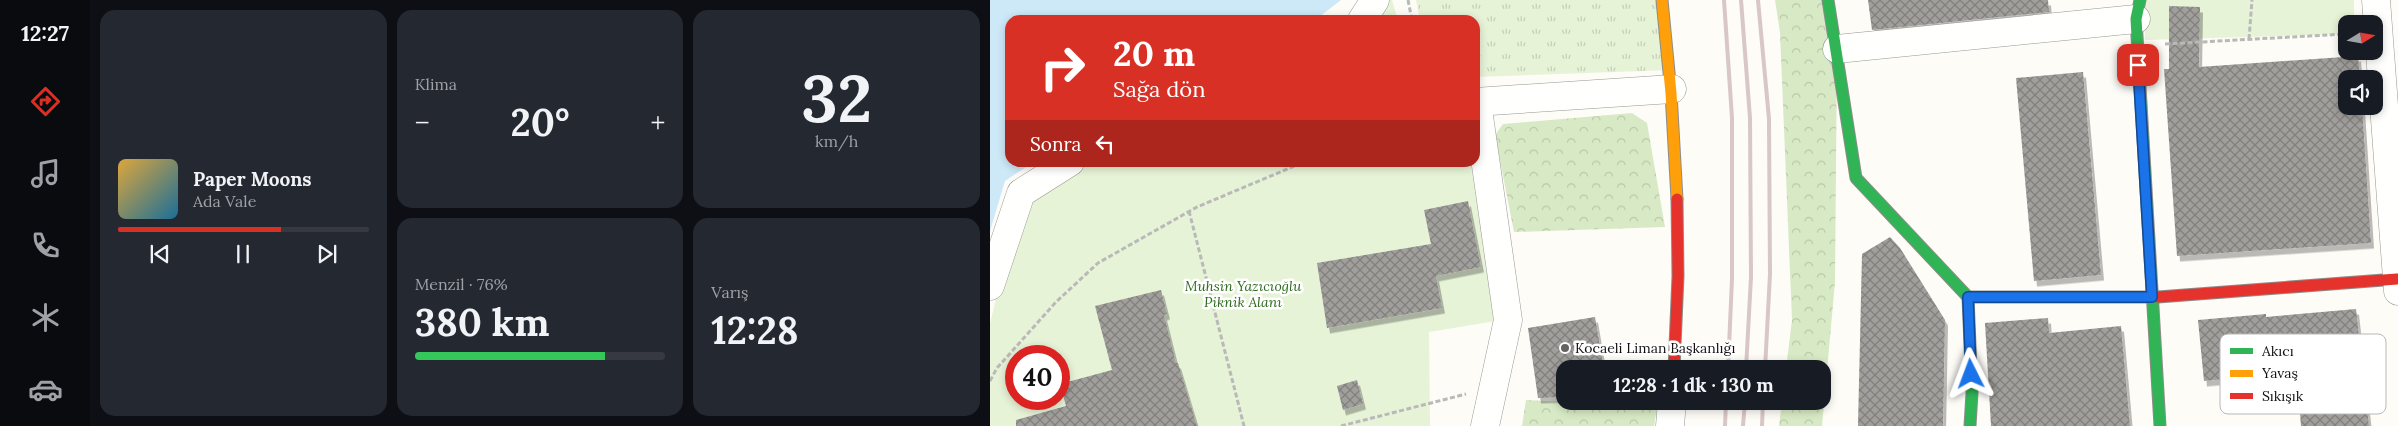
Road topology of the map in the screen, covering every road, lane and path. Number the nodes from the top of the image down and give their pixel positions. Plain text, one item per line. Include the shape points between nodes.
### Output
1 (1375, 0) edge
2 (1408, 0) edge
3 (1662, 0) edge
4 (1828, 0) edge
5 (2252, 0) edge
6 (2376, 0) edge
7 (2138, 10) edge
8 (1365, 15) edge
9 (1411, 15) edge
10 (2338, 34) edge
11 (2249, 39) junction
12 (2137, 46) junction
13 (1837, 49) junction
14 (1672, 89) junction
15 (1480, 102) edge
16 (1480, 129) edge
17 (1062, 167) edge
18 (1292, 167) edge
19 (1189, 211) junction
20 (2398, 285) edge
21 (990, 286) edge
22 (1968, 297) junction
23 (2152, 297) junction
24 (1675, 360) edge
25 (990, 381) edge
26 (1493, 386) junction
27 (1671, 410) edge
28 (1354, 424) edge
29 (1244, 426) edge
30 (1341, 426) edge
31 (1484, 426) edge
32 (1670, 426) edge
33 (1970, 426) edge
34 (2160, 426) edge

1 - 8 street
2 - 9 path
3 - 14 street
4 - 13 street
5 - 11 path
6 - 20 street
7 - 12 street
7 - 13 street
10 - 11 path
11 - 12 path
12 - 23 street
13 - 22 street via 1856,178
14 - 15 street
14 - 24 street via 1679,206
16 - 26 street via 1508,320
17 - 21 street via 1021,193
18 - 19 path
19 - 25 path via 1098,263 1056,302 997,368
19 - 29 path
20 - 23 street
22 - 23 street
22 - 33 street via 1972,393
23 - 34 street
26 - 28 path
26 - 31 street
27 - 32 street
28 - 30 path

